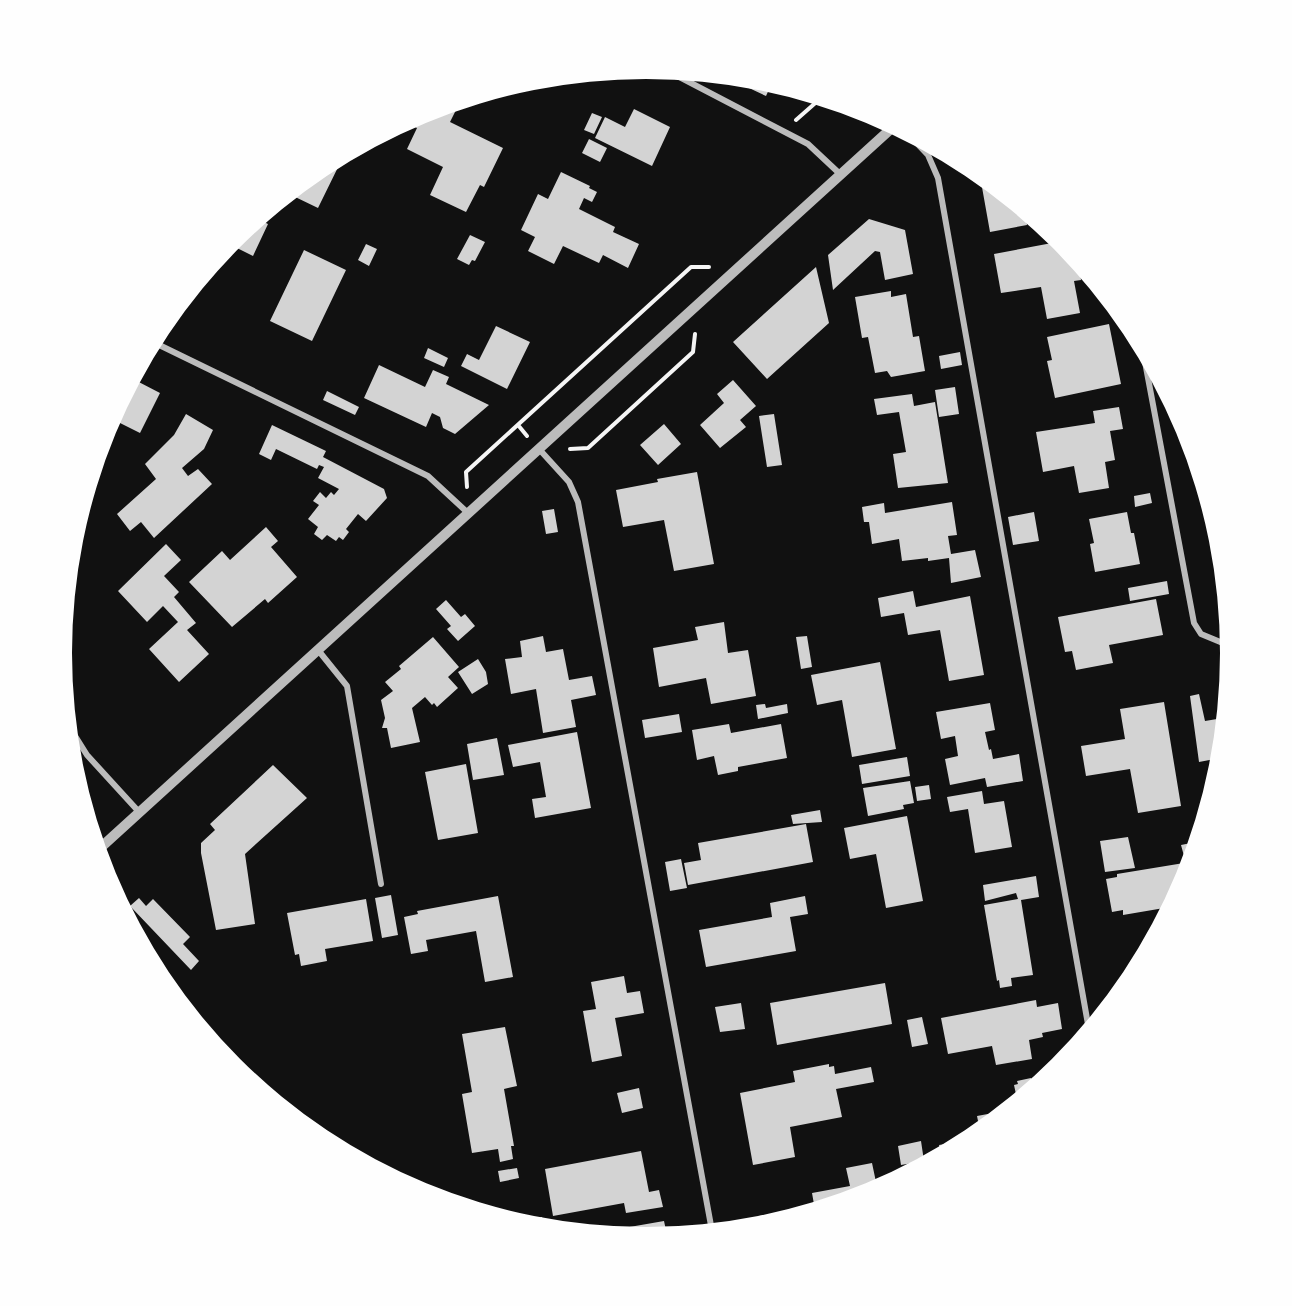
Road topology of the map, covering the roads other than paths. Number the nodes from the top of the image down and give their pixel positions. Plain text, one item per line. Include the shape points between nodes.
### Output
1 (686, 80) edge
2 (887, 132) edge
3 (925, 151) edge
4 (840, 174) junction
5 (161, 346) edge
6 (1147, 374) edge
7 (539, 449) junction
8 (468, 513) junction
9 (1220, 642) edge
10 (318, 650) junction
11 (80, 744) edge
12 (140, 813) junction
13 (105, 844) edge
14 (381, 884) dead end
15 (1087, 1019) edge
16 (711, 1223) edge

1 - 4 street via 808,144
2 - 4 street
3 - 15 street via 938,178
4 - 7 street
5 - 8 street via 428,476
6 - 9 street via 1194,622 1201,634
7 - 8 street
7 - 16 street via 569,482 578,502
8 - 10 street
10 - 12 street
10 - 14 street via 347,686
11 - 12 street
12 - 13 street

